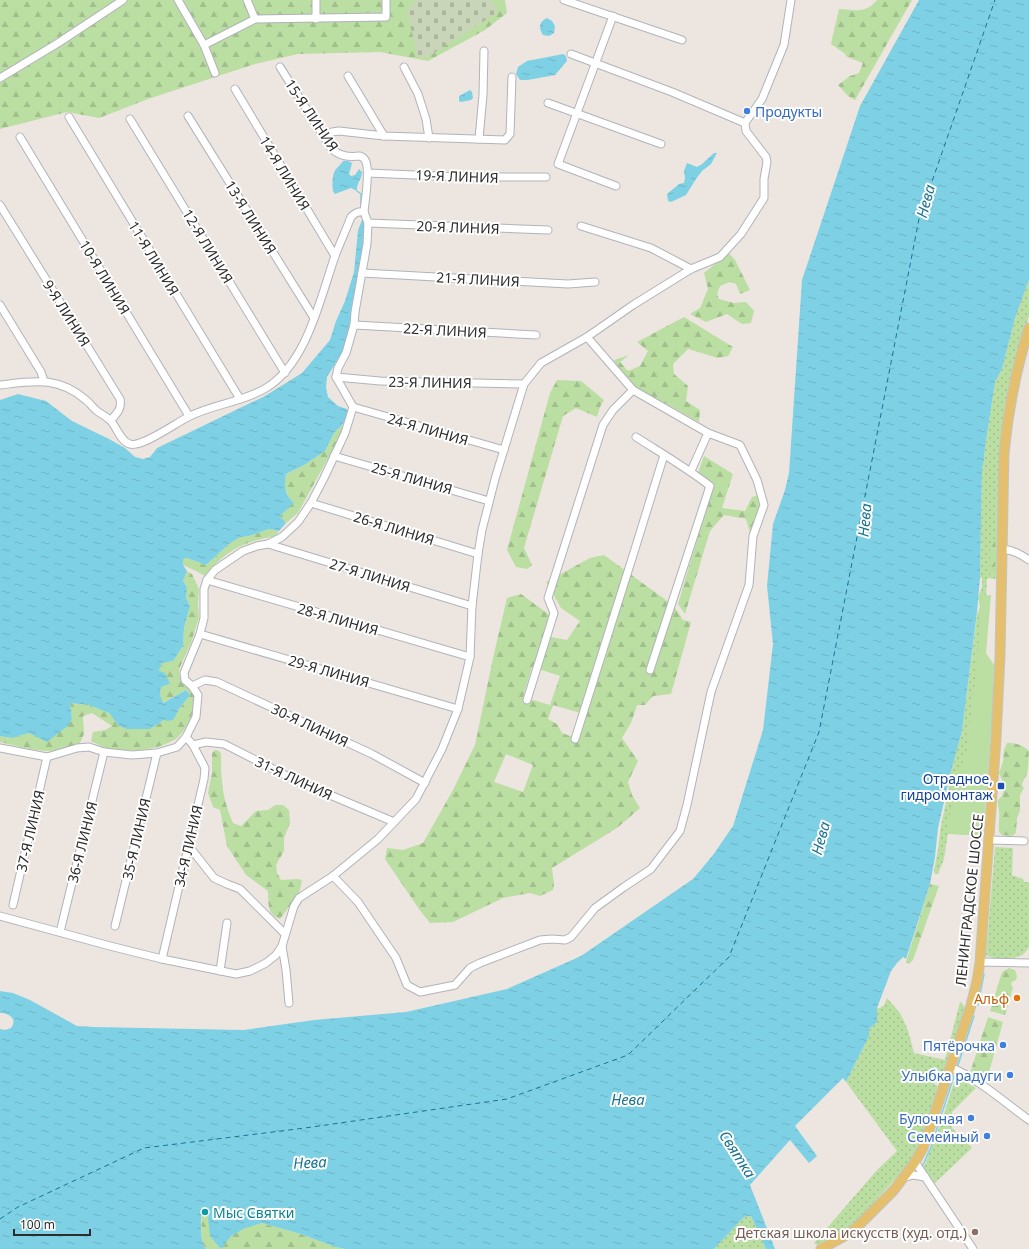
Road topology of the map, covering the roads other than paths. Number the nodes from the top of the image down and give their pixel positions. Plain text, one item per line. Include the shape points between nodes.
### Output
1 (123, 0) edge
2 (178, 0) edge
3 (247, 0) edge
4 (316, 0) edge
5 (386, 0) edge
6 (564, 0) edge
7 (791, 0) edge
8 (613, 16) junction
9 (316, 19) junction
10 (255, 20) junction
11 (682, 40) dead end
12 (204, 45) junction
13 (484, 51) dead end
14 (571, 54) dead end
15 (595, 63) junction
16 (280, 67) dead end
17 (404, 67) dead end
18 (214, 73) dead end
19 (348, 76) dead end
20 (512, 77) dead end
21 (0, 78) edge
22 (235, 89) dead end
23 (548, 103) dead end
24 (576, 114) junction
25 (188, 116) dead end
26 (69, 117) dead end
27 (130, 119) dead end
28 (745, 123) junction
29 (384, 136) junction
30 (20, 137) dead end
31 (324, 137) junction
32 (429, 138) junction
33 (479, 139) junction
34 (661, 144) dead end
35 (368, 173) junction
36 (546, 177) dead end
37 (616, 186) dead end
38 (0, 205) edge
39 (364, 212) junction
40 (368, 223) junction
41 (581, 226) dead end
42 (548, 230) dead end
43 (335, 256) junction
44 (691, 269) junction
45 (362, 273) junction
46 (595, 282) dead end
47 (0, 305) edge
48 (314, 318) junction
49 (354, 325) junction
50 (1029, 328) edge
51 (536, 334) dead end
52 (587, 337) junction
53 (285, 373) junction
54 (336, 377) junction
55 (44, 381) junction
56 (524, 384) junction
57 (0, 385) edge
58 (633, 390) junction
59 (240, 399) junction
60 (353, 408) junction
61 (189, 416) junction
62 (110, 420) junction
63 (708, 433) junction
64 (636, 437) dead end
65 (504, 450) junction
66 (664, 455) junction
67 (334, 456) junction
68 (691, 471) junction
69 (490, 501) junction
70 (311, 503) junction
71 (268, 544) junction
72 (1002, 549) junction
73 (478, 554) junction
74 (1029, 560) edge
75 (207, 580) junction
76 (472, 606) junction
77 (200, 634) junction
78 (470, 657) junction
79 (650, 670) dead end
80 (192, 686) junction
81 (527, 700) dead end
82 (458, 708) junction
83 (186, 737) junction
84 (575, 740) dead end
85 (193, 745) junction
86 (0, 748) edge
87 (104, 752) junction
88 (157, 753) junction
89 (47, 757) junction
90 (425, 784) junction
91 (394, 822) junction
92 (990, 840) junction
93 (1024, 841) dead end
94 (188, 845) junction
95 (333, 876) junction
96 (13, 905) dead end
97 (0, 916) edge
98 (227, 923) dead end
99 (116, 926) dead end
100 (60, 932) junction
101 (285, 934) junction
102 (282, 946) junction
103 (162, 959) junction
104 (980, 962) junction
105 (1029, 963) edge
106 (220, 971) junction
107 (289, 1003) dead end
108 (950, 1066) junction
109 (1029, 1120) edge
110 (915, 1162) junction
111 (925, 1177) junction
112 (903, 1178) junction
113 (821, 1249) edge
114 (973, 1249) edge

1 - 21 street via 58,44
2 - 12 street
3 - 10 street
4 - 9 street
5 - 9 street via 386,17
6 - 8 street
7 - 28 street via 784,45 762,99
8 - 11 street
8 - 15 street
9 - 10 street
10 - 12 street
12 - 18 street
13 - 33 street
14 - 15 street
15 - 24 street
15 - 28 street
16 - 31 street, 15-Я ЛИНИЯ
17 - 32 street via 418,94
19 - 29 street
20 - 33 street via 510,134 505,140
22 - 43 street, 14-Я ЛИНИЯ
23 - 24 street
24 - 34 street
24 - 37 street via 558,164
25 - 48 street, 13-Я ЛИНИЯ
26 - 59 street, 11-Я ЛИНИЯ
27 - 53 street, 12-Я ЛИНИЯ
28 - 44 street via 746,131 766,157 764,198 741,234 720,257
29 - 31 street via 339,131
29 - 32 street
30 - 61 street, 10-Я ЛИНИЯ
31 - 35 street, 15-Я ЛИНИЯ via 336,153 364,158
32 - 33 street
35 - 36 street, 19-Я ЛИНИЯ
35 - 39 street
38 - 62 street, 9-Я ЛИНИЯ via 120,399 119,412
39 - 40 street
39 - 43 street via 355,213 351,217
40 - 42 street, 20-Я ЛИНИЯ
40 - 45 street
41 - 44 street via 651,248
43 - 48 street
44 - 52 street
45 - 46 street, 21-Я ЛИНИЯ via 568,284
45 - 49 street
47 - 55 street
48 - 53 street via 304,343
49 - 51 street, 22-Я ЛИНИЯ
49 - 54 street
50 - 72 main road, ЛЕНИНГРАДСКОЕ ШОССЕ via 1014,383 1006,431
52 - 56 street via 541,363
52 - 58 street
53 - 59 street via 268,387
54 - 56 street, 23-Я ЛИНИЯ via 380,381
54 - 60 street
55 - 57 street
55 - 62 street via 70,389
56 - 65 street
58 - 63 street
58 - 81 street via 613,410 603,425 548,598 554,613
59 - 61 street
60 - 65 street, 24-Я ЛИНИЯ
60 - 67 street
61 - 62 street via 137,444 130,444 124,440
63 - 68 street
63 - 95 street via 740,445 757,480 764,505 753,536 749,585 711,692 680,831 651,870 595,908 571,937 565,940 540,940 470,968 455,985 420,992 407,985 396,958 358,902
64 - 66 street
65 - 69 street
66 - 68 street
66 - 84 street
67 - 69 street, 25-Я ЛИНИЯ
67 - 70 street
68 - 79 street via 710,486
69 - 73 street
70 - 71 street via 298,522 282,537
70 - 73 street, 26-Я ЛИНИЯ
71 - 75 street via 243,551 215,570
71 - 76 street, 27-Я ЛИНИЯ
72 - 74 street via 1014,551
72 - 92 main road, ЛЕНИНГРАДСКОЕ ШОССЕ via 1000,656
73 - 76 street
75 - 77 street
75 - 78 street, 28-Я ЛИНИЯ
76 - 78 street
77 - 80 street via 184,673 185,680
77 - 82 street, 29-Я ЛИНИЯ
78 - 82 street
80 - 83 street via 198,696 196,717
80 - 90 street, 30-Я ЛИНИЯ via 205,680 217,682 372,754
82 - 90 street
83 - 85 street, 34-Я ЛИНИЯ
83 - 88 street via 177,746
85 - 91 street, 31-Я ЛИНИЯ via 206,742 224,744 297,781
85 - 94 street, 34-Я ЛИНИЯ via 205,768
86 - 89 street
87 - 88 street via 132,755
87 - 89 street via 89,747 77,748
87 - 100 street, 36-Я ЛИНИЯ
88 - 99 street, 35-Я ЛИНИЯ
89 - 96 street, 37-Я ЛИНИЯ
90 - 91 street via 416,799
91 - 95 street via 378,839
92 - 93 street
92 - 104 main road, ЛЕНИНГРАДСКОЕ ШОССЕ
94 - 101 street via 214,878 240,889
94 - 103 street, 34-Я ЛИНИЯ
95 - 101 street via 299,898
97 - 100 street
98 - 106 street
100 - 103 street
101 - 102 street
102 - 106 street via 266,963 250,971 236,974
102 - 107 street
103 - 106 street
104 - 105 street
104 - 108 main road, ЛЕНИНГРАДСКОЕ ШОССЕ via 972,1000
108 - 109 street
108 - 110 main road, ЛЕНИНГРАДСКОЕ ШОССЕ via 923,1148
110 - 111 street
110 - 112 main road, ЛЕНИНГРАДСКОЕ ШОССЕ
111 - 112 street via 913,1175
111 - 114 street
112 - 113 main road, ЛЕНИНГРАДСКОЕ ШОССЕ via 855,1229

